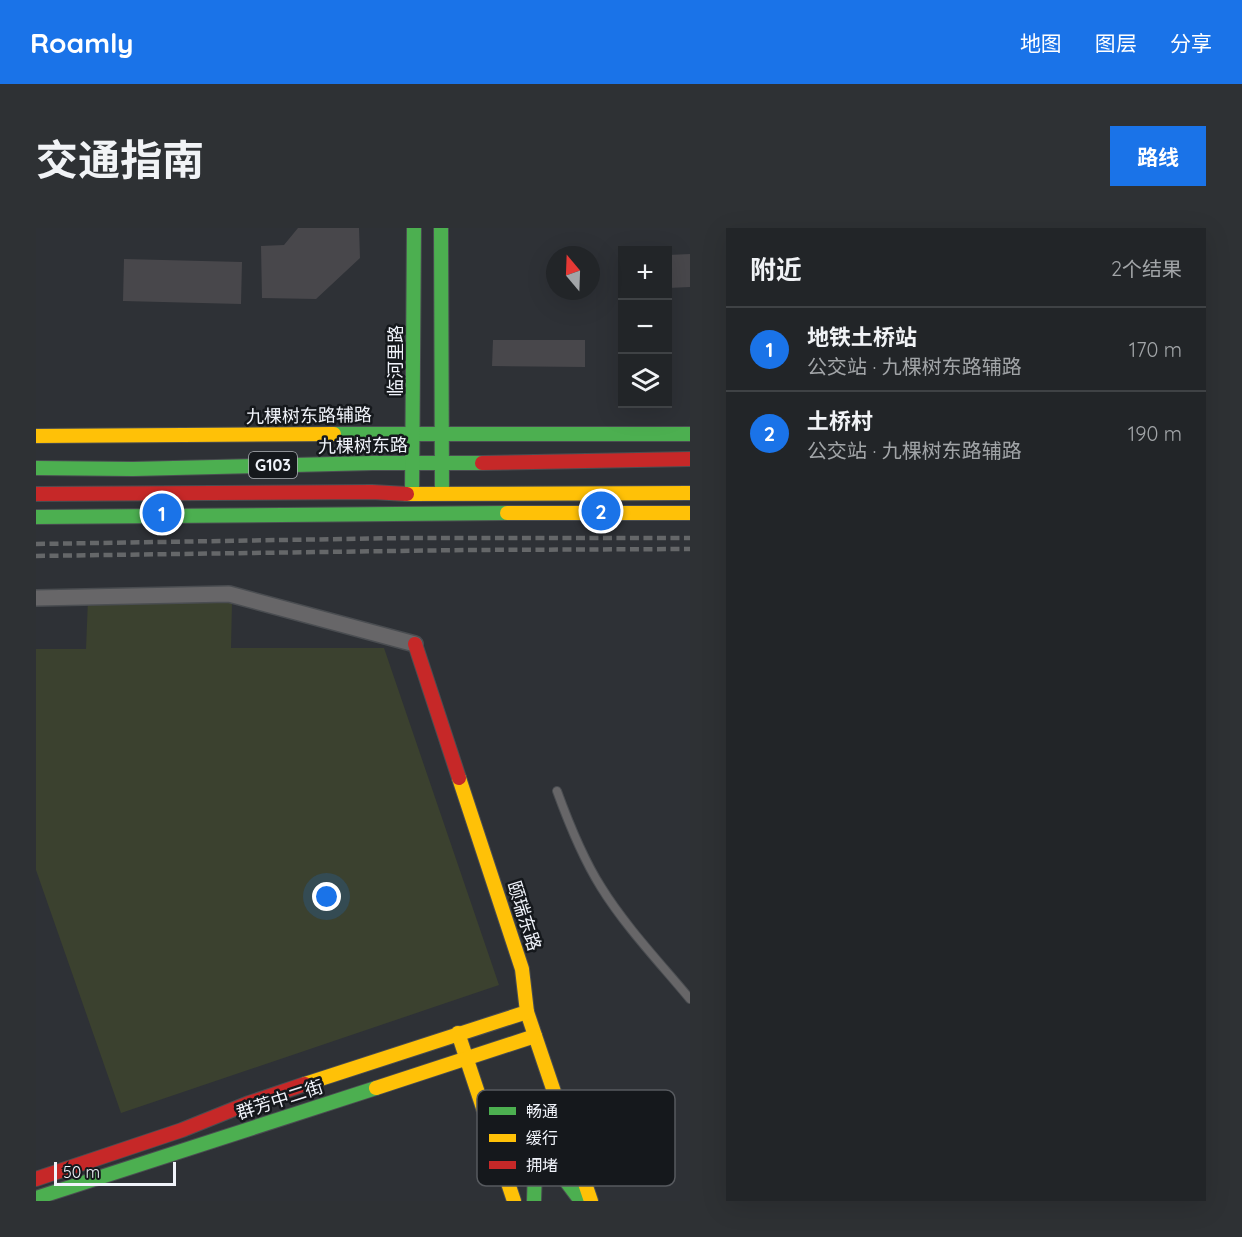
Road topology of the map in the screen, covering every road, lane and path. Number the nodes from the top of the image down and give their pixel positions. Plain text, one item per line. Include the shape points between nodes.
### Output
1 (414, 228) edge
2 (441, 228) edge
3 (413, 433) junction
4 (442, 434) junction
5 (690, 434) edge
6 (36, 436) edge
7 (690, 459) edge
8 (413, 463) junction
9 (442, 464) junction
10 (36, 468) edge
11 (690, 493) edge
12 (36, 494) edge
13 (412, 494) junction
14 (442, 494) junction
15 (690, 513) edge
16 (36, 517) edge
17 (36, 598) edge
18 (415, 644) joint
19 (557, 791) dead end
20 (690, 999) edge
21 (527, 1012) junction
22 (458, 1034) junction
23 (535, 1035) junction
24 (466, 1059) junction
25 (554, 1090) edge
26 (477, 1092) edge
27 (36, 1179) edge
28 (509, 1186) edge
29 (534, 1186) edge
30 (570, 1186) edge
31 (586, 1186) edge
32 (36, 1198) edge
33 (514, 1201) edge
34 (534, 1201) edge
35 (581, 1201) edge
36 (591, 1201) edge

1 - 3 main road, 临河里路
2 - 4 main road
3 - 4 main road, 九棵树东路辅路
3 - 6 main road, 九棵树东路辅路
3 - 8 main road, 临河里路
4 - 5 main road, 九棵树东路辅路
4 - 9 main road
7 - 9 main road, 九棵树东路 / G103
8 - 9 main road, 九棵树东路 / G103
8 - 10 main road, 九棵树东路 / G103
8 - 13 main road, 临河里路
9 - 14 main road
11 - 14 main road, G103
12 - 13 main road, G103
13 - 14 main road, G103
15 - 16 main road
17 - 18 street via 229,594
18 - 21 main road, 颐瑞东路 via 522,969
19 - 20 lane via 575,838 602,889
21 - 22 main road, 群芳中二街
21 - 23 main road, 颐瑞东路
22 - 24 main road
22 - 27 main road, 群芳中二街
23 - 24 main road, 群芳中二街
23 - 25 main road, 颐瑞东路
24 - 26 main road
24 - 32 main road, 群芳中二街
28 - 33 main road
29 - 34 main road
30 - 35 main road
31 - 36 main road, 颐瑞东路

